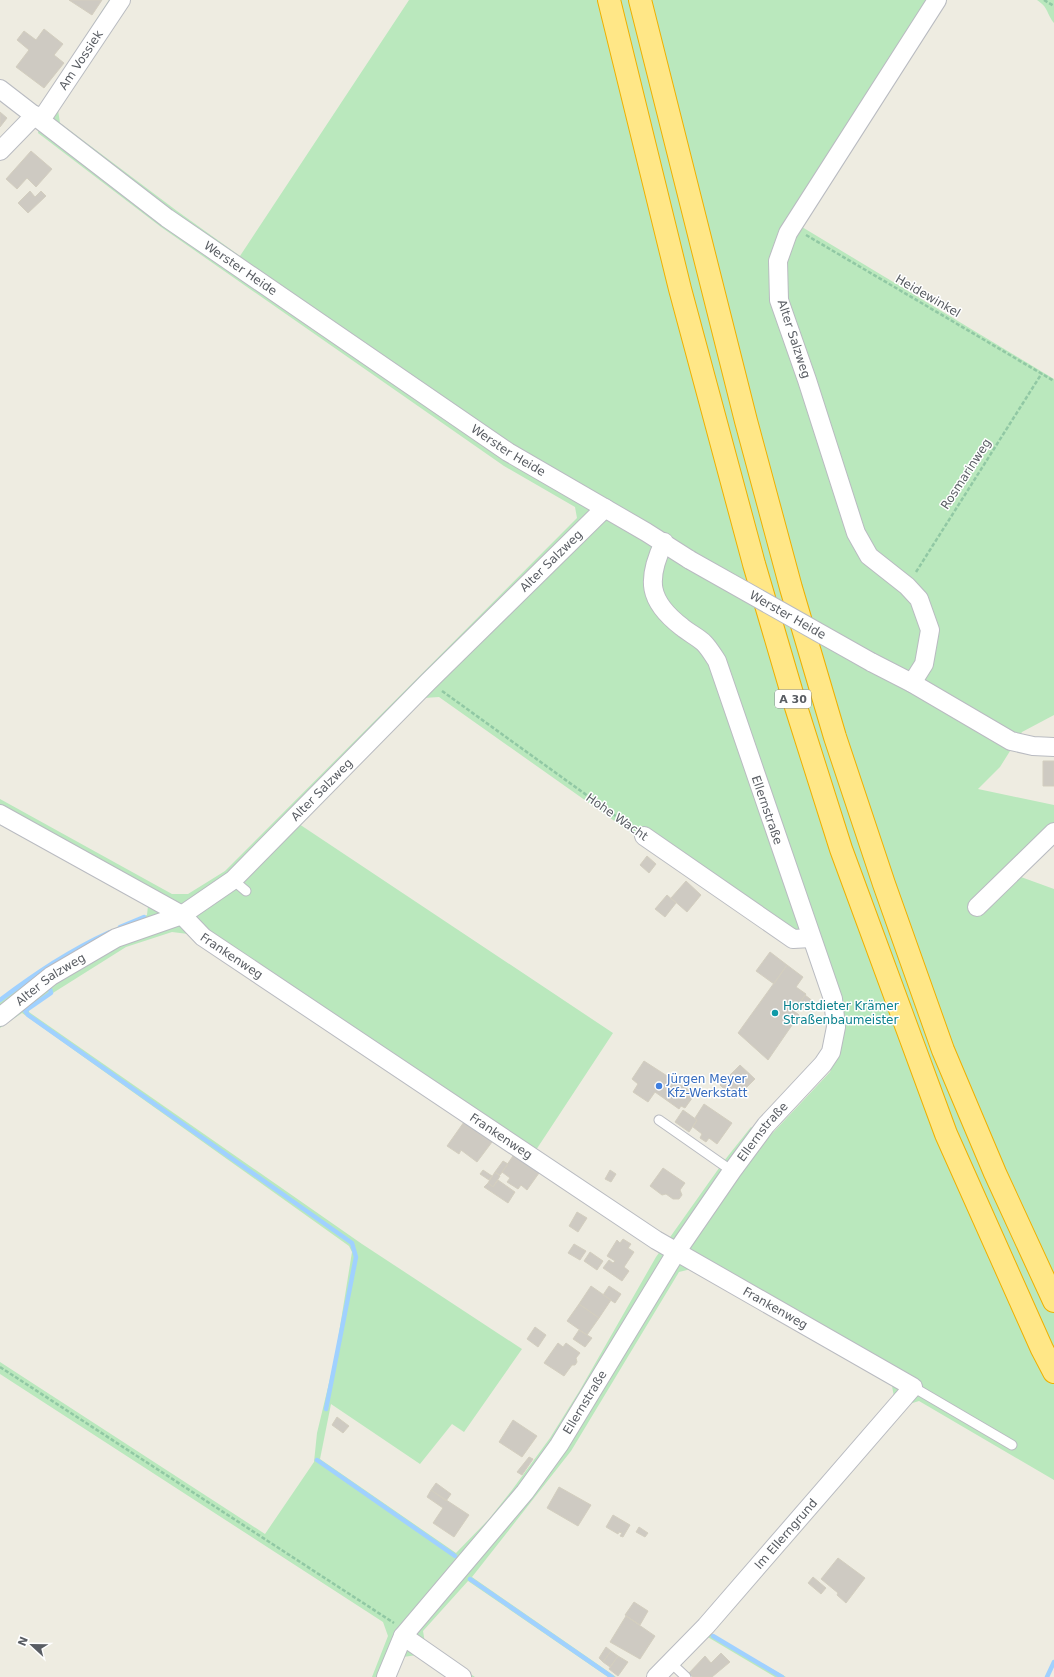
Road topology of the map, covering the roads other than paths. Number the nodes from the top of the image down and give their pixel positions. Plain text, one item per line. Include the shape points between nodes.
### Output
1 (121, 0) edge
2 (609, 0) edge
3 (640, 0) edge
4 (937, 0) edge
5 (0, 89) edge
6 (38, 118) junction
7 (0, 150) edge
8 (605, 508) junction
9 (664, 542) junction
10 (912, 683) junction
11 (1054, 747) edge
12 (0, 814) edge
13 (1054, 832) edge
14 (644, 836) road end
15 (977, 907) dead end
16 (182, 915) junction
17 (811, 938) junction
18 (0, 1017) edge
19 (659, 1120) dead end
20 (732, 1171) junction
21 (677, 1251) junction
22 (1054, 1302) edge
23 (1054, 1372) edge
24 (913, 1387) junction
25 (1012, 1445) dead end
26 (404, 1634) junction
27 (670, 1662) junction
28 (386, 1677) edge
29 (462, 1677) edge
30 (656, 1677) edge
31 (686, 1677) edge

1 - 6 street, Am Vossiek
2 - 23 highway, A 30 via 680,289 754,564 841,849 946,1134
3 - 22 highway, A 30 via 746,421 835,737 943,1050
4 - 10 street, Alter Salzweg via 788,233 778,261 779,300 856,532 869,556 907,586 919,599 930,630 924,664
5 - 6 street, Werster Heide
6 - 7 street, Am Vossiek
6 - 8 street, Werster Heide via 167,218 449,412 508,452
8 - 9 street, Werster Heide
8 - 16 street, Alter Salzweg via 428,682 240,885
9 - 10 street, Werster Heide, bridge via 690,560
9 - 17 street, Ellernstraße via 652,576 653,590 662,611 704,643 717,661
10 - 11 street, Werster Heide via 1011,741
12 - 16 street, Frankenweg
13 - 15 street
14 - 17 street, Hohe Wacht via 793,938
16 - 18 street, Alter Salzweg via 116,938 51,976
16 - 21 street, Frankenweg via 203,936 656,1240
17 - 20 street, Ellernstraße via 833,999 836,1027 831,1052 823,1064 766,1125
19 - 20 lane
20 - 21 street, Ellernstraße
21 - 24 street, Frankenweg
21 - 26 street, Ellernstraße via 559,1446 525,1492
24 - 25 lane, Frankenweg
24 - 27 street, Im Ellerngrund via 706,1626
26 - 28 street, Ellernstraße
26 - 29 street
27 - 30 street, Im Ellerngrund
27 - 31 lane

